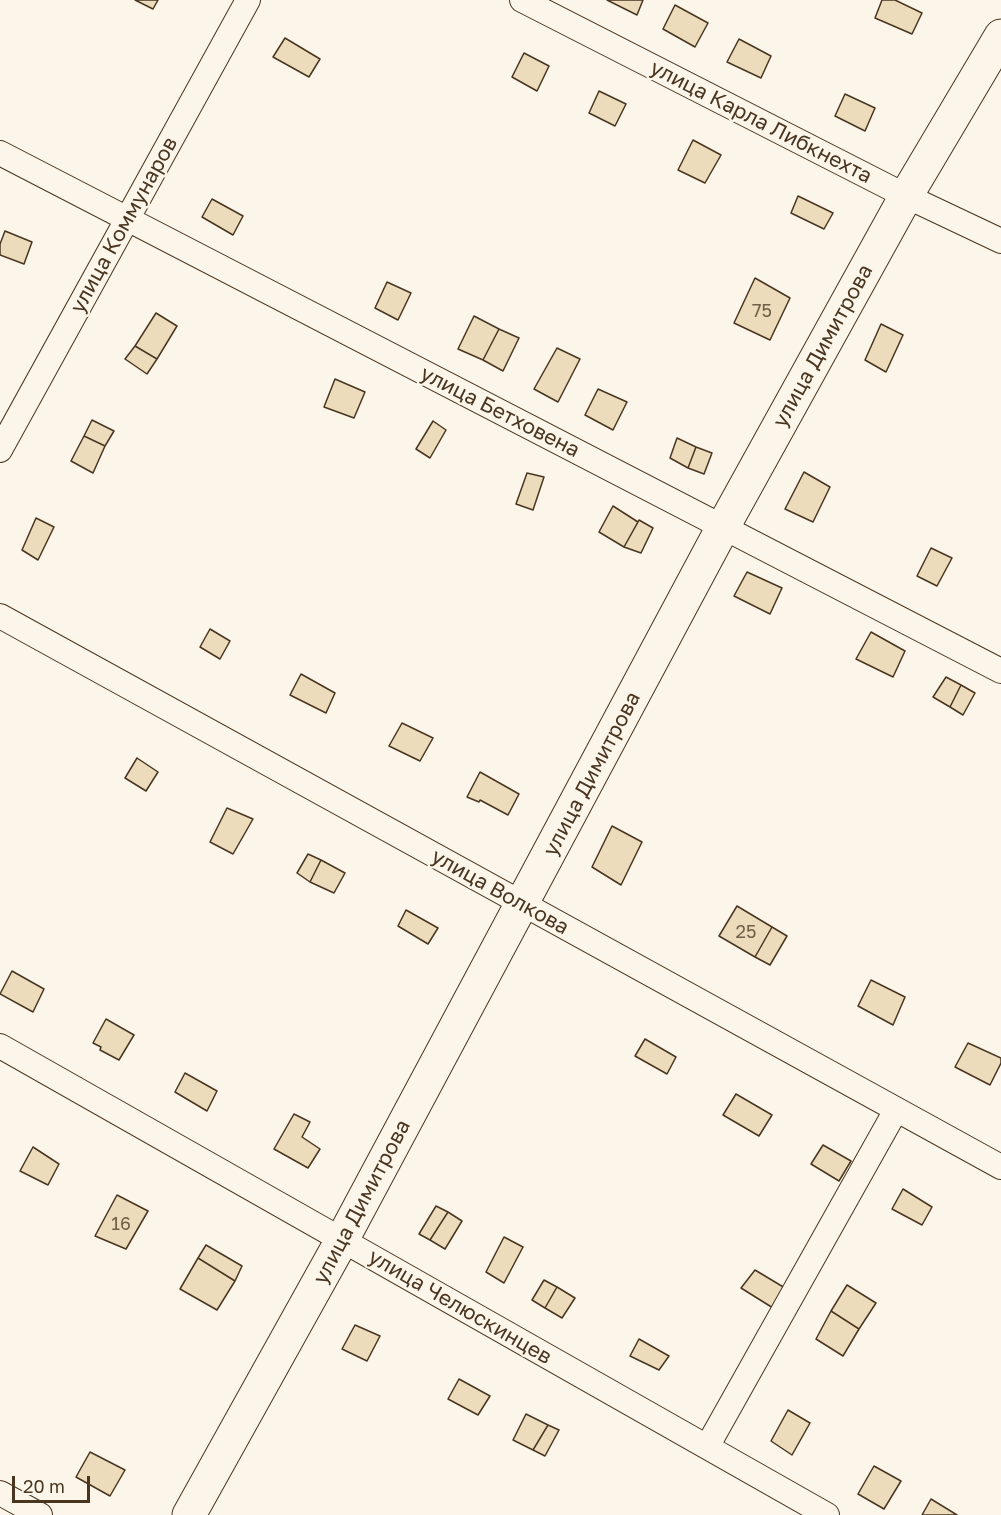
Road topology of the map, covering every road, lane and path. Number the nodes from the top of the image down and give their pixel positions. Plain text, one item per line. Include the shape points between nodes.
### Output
1 (248, 0) edge
2 (522, 0) edge
3 (1001, 36) edge
4 (0, 153) edge
5 (906, 195) junction
6 (128, 219) junction
7 (1001, 241) edge
8 (0, 450) edge
9 (723, 527) junction
10 (0, 616) edge
11 (1001, 671) edge
12 (522, 904) junction
13 (0, 1046) edge
14 (896, 1110) junction
15 (1001, 1167) edge
16 (342, 1240) junction
17 (707, 1447) junction
18 (0, 1493) edge
19 (819, 1513) edge
20 (40, 1515) edge
21 (189, 1515) edge

1 - 6 street, улица Коммунаров
2 - 5 street, улица Карла Либкнехта
3 - 5 street, улица Димитрова
4 - 6 street, улица Бетховена
5 - 7 street, улица Карла Либкнехта
5 - 9 street, улица Димитрова
6 - 8 street, улица Коммунаров
6 - 9 street, улица Бетховена
9 - 11 street, улица Бетховена
9 - 12 street, улица Димитрова
10 - 12 street, улица Волкова
12 - 14 street, улица Волкова
12 - 16 street, улица Димитрова
13 - 16 street, улица Челюскинцев
14 - 15 street, улица Волкова
14 - 17 street
16 - 17 street, улица Челюскинцев
16 - 21 street, улица Димитрова
17 - 19 street, улица Челюскинцев
18 - 20 street

